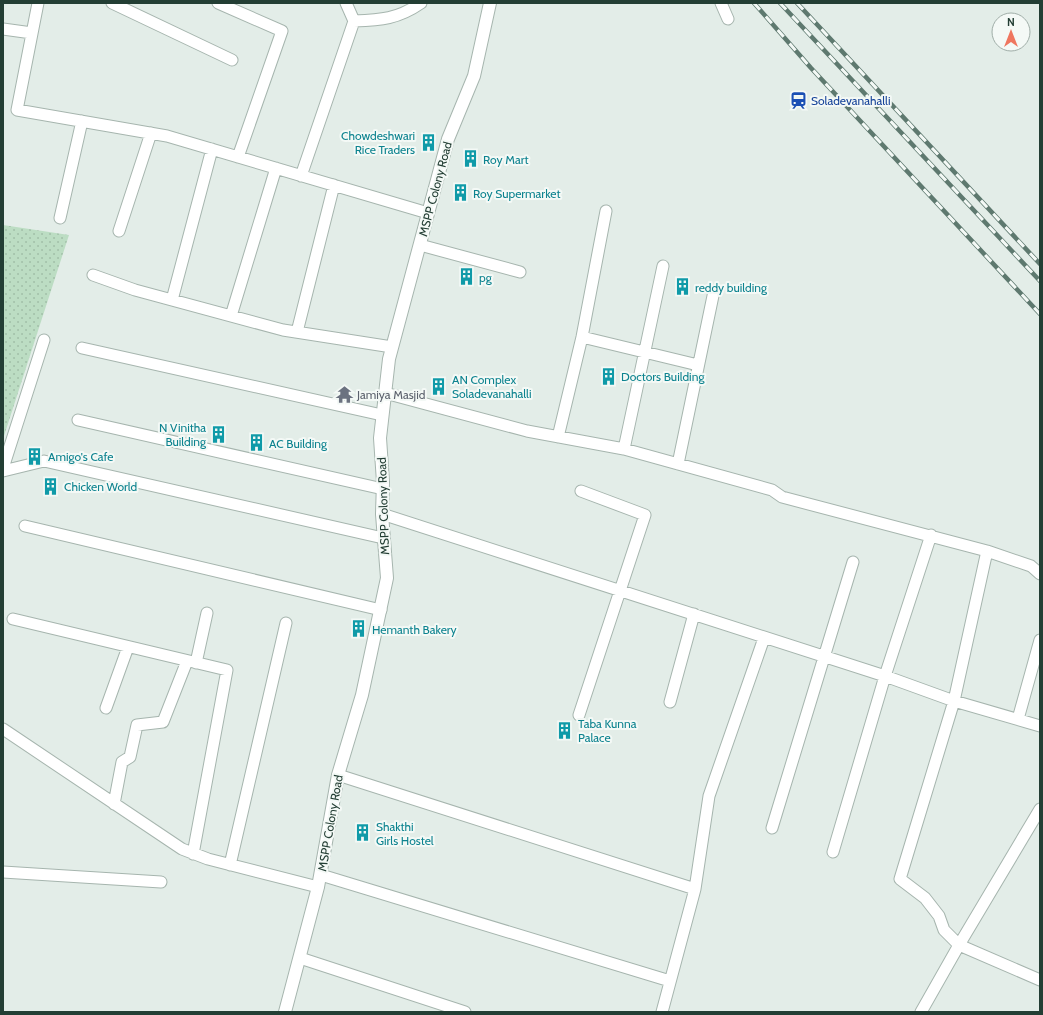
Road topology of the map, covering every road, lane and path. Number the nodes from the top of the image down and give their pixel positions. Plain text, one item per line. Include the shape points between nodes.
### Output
1 (38, 3) edge
2 (112, 3) edge
3 (218, 3) edge
4 (346, 3) edge
5 (421, 3) edge
6 (490, 3) edge
7 (721, 3) edge
8 (728, 19) dead end
9 (354, 21) junction
10 (3, 29) edge
11 (32, 33) junction
12 (232, 60) dead end
13 (82, 121) junction
14 (151, 133) junction
15 (212, 150) junction
16 (238, 157) junction
17 (276, 168) junction
18 (301, 176) junction
19 (334, 185) junction
20 (606, 211) dead end
21 (428, 213) junction
22 (60, 218) dead end
23 (119, 231) dead end
24 (420, 245) junction
25 (663, 266) dead end
26 (520, 272) dead end
27 (93, 276) dead end
28 (714, 291) dead end
29 (172, 300) junction
30 (231, 316) junction
31 (297, 332) junction
32 (582, 337) junction
33 (44, 340) dead end
34 (392, 347) junction
35 (82, 348) dead end
36 (645, 352) junction
37 (698, 365) junction
38 (385, 393) junction
39 (382, 415) junction
40 (78, 420) dead end
41 (558, 437) junction
42 (624, 449) junction
43 (678, 464) junction
44 (3, 468) edge
45 (3, 471) edge
46 (383, 489) junction
47 (581, 491) dead end
48 (382, 514) junction
49 (25, 526) dead end
50 (931, 535) junction
51 (383, 538) junction
52 (987, 551) junction
53 (853, 562) dead end
54 (1040, 574) edge
55 (620, 590) junction
56 (381, 610) junction
57 (206, 613) dead end
58 (694, 614) junction
59 (13, 619) dead end
60 (286, 623) dead end
61 (764, 638) junction
62 (1040, 640) edge
63 (128, 647) junction
64 (824, 657) junction
65 (191, 662) junction
66 (885, 676) junction
67 (954, 701) junction
68 (670, 702) dead end
69 (106, 708) dead end
70 (580, 715) dead end
71 (1018, 719) junction
72 (1040, 726) edge
73 (3, 729) edge
74 (338, 775) junction
75 (114, 804) junction
76 (1040, 809) edge
77 (772, 828) dead end
78 (832, 852) dead end
79 (193, 854) junction
80 (230, 865) junction
81 (3, 872) edge
82 (321, 875) junction
83 (161, 882) dead end
84 (318, 887) junction
85 (695, 889) junction
86 (959, 945) junction
87 (300, 958) junction
88 (1040, 980) edge
89 (670, 981) junction
90 (285, 1012) edge
91 (465, 1012) edge
92 (662, 1012) edge
93 (921, 1012) edge

1 - 11 street
2 - 12 street
3 - 16 street via 282,31
4 - 9 street
5 - 9 street via 408,12 384,20
6 - 21 street, MSPP Colony Road via 474,76 448,139
7 - 8 street
9 - 18 street
10 - 11 street
11 - 13 street via 17,110
13 - 14 street
13 - 22 street
14 - 15 street
14 - 23 street
15 - 16 street
15 - 29 street
16 - 17 street
17 - 18 street
17 - 30 street
18 - 19 street
19 - 21 street
19 - 31 street
20 - 32 street
21 - 24 street, MSPP Colony Road
24 - 26 street
24 - 34 street, MSPP Colony Road
25 - 36 street
27 - 29 street
28 - 37 street
29 - 30 street
30 - 31 street
31 - 34 street
32 - 36 street
32 - 41 street
33 - 44 street
34 - 38 street, MSPP Colony Road
35 - 39 street
36 - 37 street
36 - 42 street
37 - 43 street
38 - 39 street, MSPP Colony Road
38 - 41 street
39 - 46 street, MSPP Colony Road via 380,438
40 - 46 street
41 - 42 street
42 - 43 street
43 - 50 street via 772,490 782,496
45 - 51 street via 44,461
46 - 48 street, MSPP Colony Road
47 - 55 street via 645,515
48 - 51 street, MSPP Colony Road
48 - 55 street
49 - 56 street
50 - 52 street
50 - 66 street
51 - 56 street, MSPP Colony Road via 387,578
52 - 54 street via 1031,566
52 - 67 street
53 - 64 street
55 - 58 street
55 - 70 street
56 - 74 street, MSPP Colony Road via 362,695
57 - 65 street
58 - 61 street
58 - 68 street
59 - 63 street
60 - 80 street
61 - 64 street
61 - 85 street via 709,796
62 - 71 street
63 - 65 street
63 - 69 street
64 - 66 street
64 - 77 street
65 - 75 street via 163,722 137,725 130,757 122,762
65 - 79 street via 227,670
66 - 67 street
66 - 78 street
67 - 71 street
67 - 86 street via 900,879 925,898 939,916 944,930
71 - 72 street
73 - 75 street
74 - 82 street, MSPP Colony Road
74 - 85 street
75 - 79 street
76 - 86 street
79 - 80 street
80 - 84 street
81 - 83 street
82 - 84 street, MSPP Colony Road
82 - 89 street
84 - 87 street, MSPP Colony Road
85 - 89 street
86 - 88 street
86 - 93 street
87 - 90 street, MSPP Colony Road
87 - 91 street
89 - 92 street

